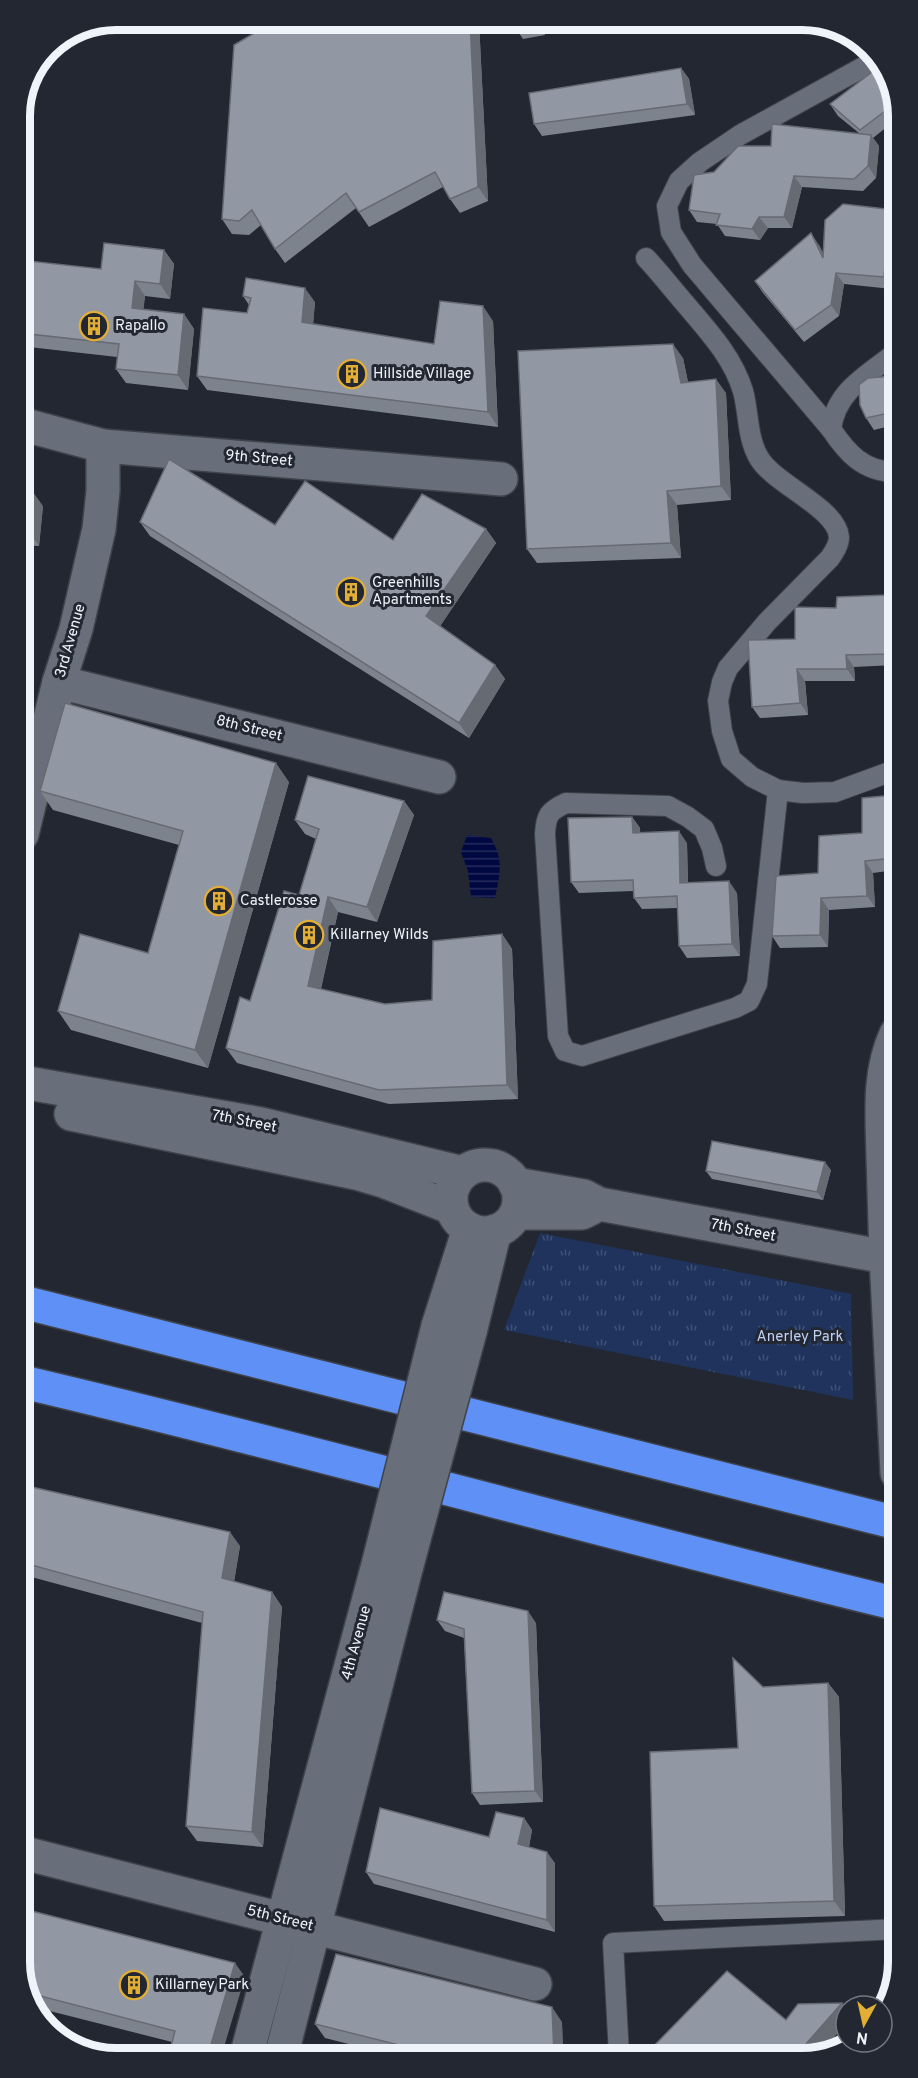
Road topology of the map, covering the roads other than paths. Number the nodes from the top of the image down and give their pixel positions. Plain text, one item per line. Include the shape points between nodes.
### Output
1 (870, 63) edge
2 (646, 258) dead end
3 (888, 359) edge
4 (30, 426) edge
5 (831, 429) junction
6 (103, 446) junction
7 (888, 470) edge
8 (501, 479) dead end
9 (58, 681) junction
10 (888, 773) edge
11 (440, 777) dead end
12 (778, 790) junction
13 (30, 800) edge
14 (716, 866) dead end
15 (888, 1053) edge
16 (30, 1084) edge
17 (30, 1104) edge
18 (258, 1139) junction
19 (464, 1173) junction
20 (490, 1213) junction
21 (886, 1257) junction
22 (888, 1294) edge
23 (30, 1304) edge
24 (30, 1384) edge
25 (888, 1521) edge
26 (393, 1563) junction
27 (888, 1602) edge
28 (30, 1855) edge
29 (298, 1924) junction
30 (888, 1929) edge
31 (535, 1984) dead end
32 (250, 2048) edge
33 (282, 2048) edge
34 (620, 2048) edge

1 - 5 lane via 740,135 700,162 679,181 667,206 671,232 692,265
2 - 12 lane via 720,345 734,369 758,457 768,471 823,511 839,537 830,558 767,622 728,668 722,681 718,701 731,759 752,777
3 - 5 lane via 845,392 833,414
4 - 6 street, 9th Street
5 - 7 lane via 860,463
6 - 8 street, 9th Street
6 - 9 street, 3rd Avenue via 99,530 76,629
9 - 11 street, 8th Street
9 - 13 street, 3rd Avenue
10 - 12 lane via 835,792 803,794
12 - 14 lane via 757,984 749,1001 582,1056 565,1051 558,1036 545,834 546,819 553,809 566,802 668,806 704,829
15 - 21 street via 883,1073 882,1116
16 - 18 street, 7th Street
17 - 18 street, 7th Street
18 - 19 street, 7th Street
18 - 20 street, 7th Street
19 - 20 street via 451,1196
19 - 20 street via 475,1166 488,1165 511,1177
20 - 21 street, 7th Street via 582,1214 599,1204
20 - 26 street, 4th Avenue, bridge via 470,1332
20 - 26 street, 4th Avenue, bridge via 438,1326
21 - 22 street
23 - 25 highway
24 - 27 highway
26 - 29 street, 4th Avenue
28 - 29 street, 5th Street
29 - 31 street, 5th Street
29 - 32 street, 4th Avenue
29 - 33 street, 4th Avenue
30 - 34 lane via 613,1943

